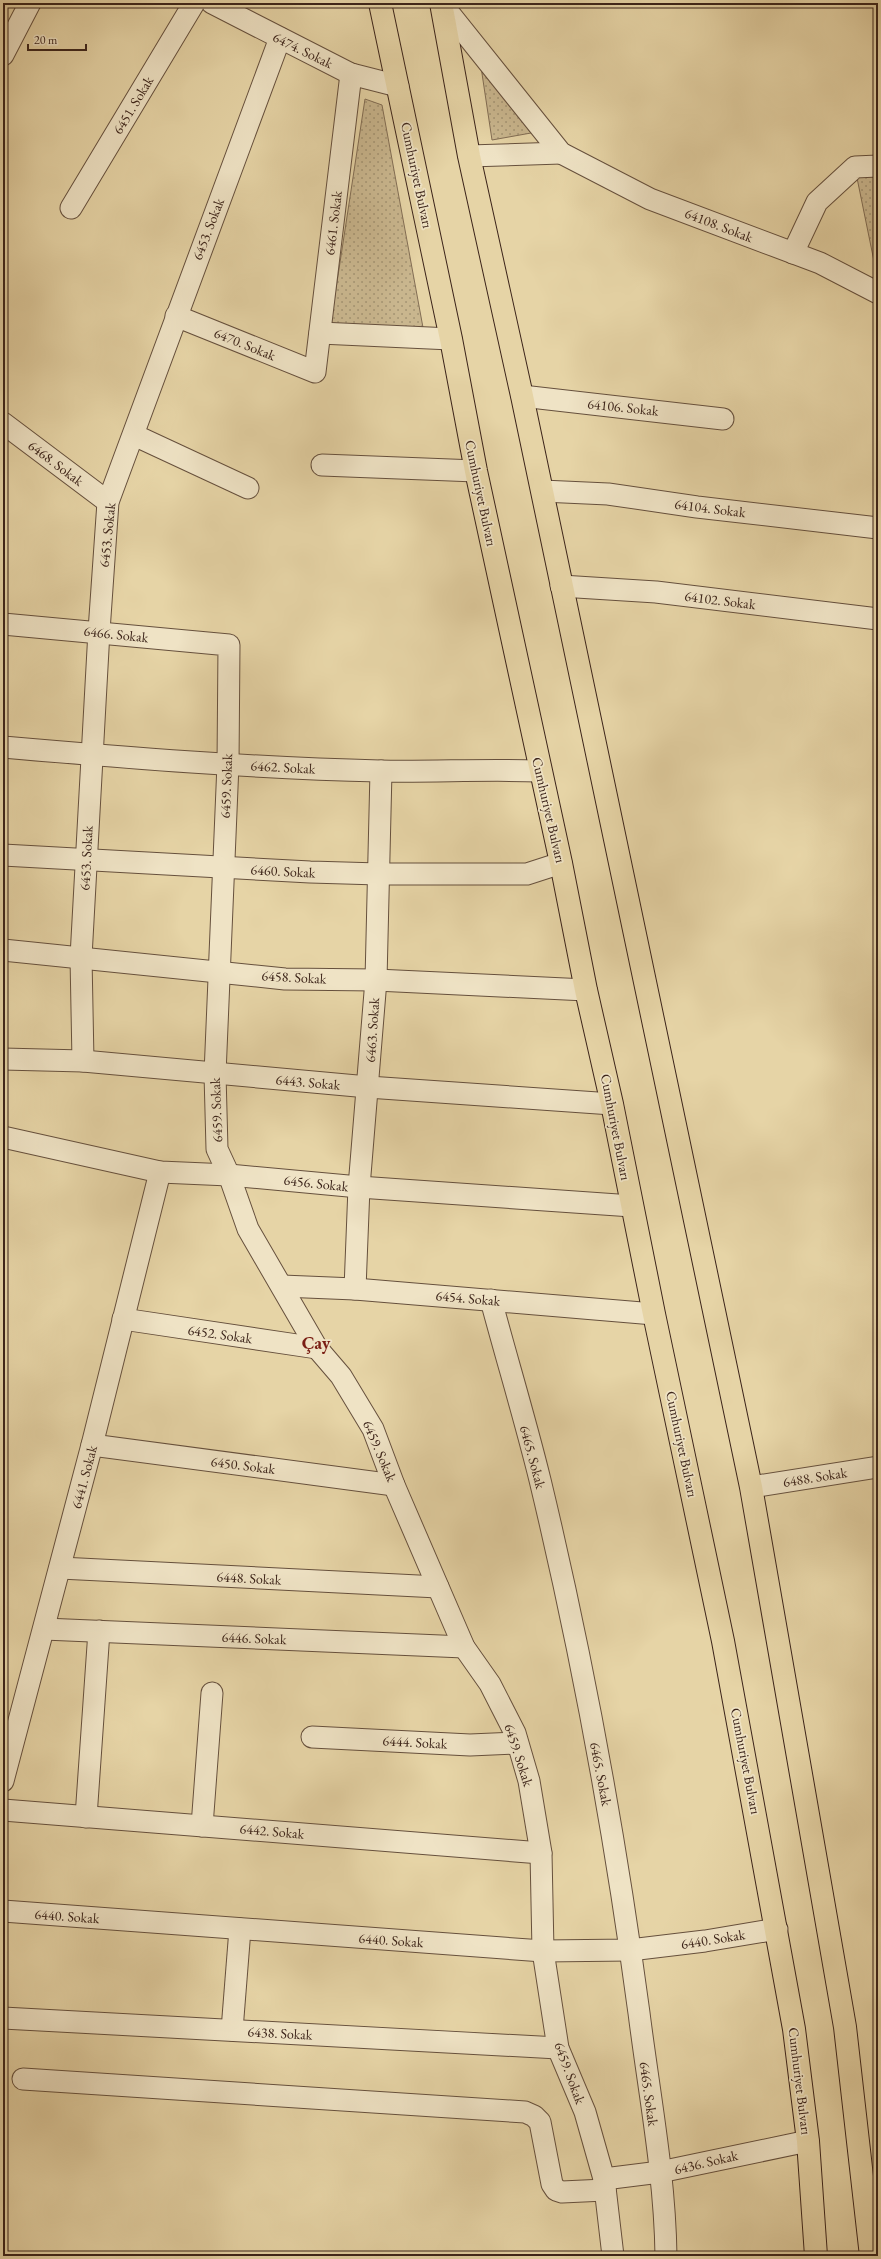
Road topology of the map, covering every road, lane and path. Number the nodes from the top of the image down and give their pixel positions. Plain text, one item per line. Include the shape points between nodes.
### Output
1 (30, 3) edge
2 (194, 3) edge
3 (212, 3) edge
4 (380, 3) edge
5 (441, 3) edge
6 (280, 38) junction
7 (3, 56) edge
8 (351, 74) junction
9 (398, 86) junction
10 (561, 153) junction
11 (469, 156) junction
12 (878, 166) edge
13 (71, 208) dead end
14 (793, 253) junction
15 (878, 293) edge
16 (176, 316) junction
17 (320, 332) junction
18 (451, 339) junction
19 (315, 372) joint
20 (522, 396) junction
21 (723, 419) dead end
22 (3, 423) edge
23 (134, 435) junction
24 (322, 465) dead end
25 (476, 471) junction
26 (248, 488) dead end
27 (542, 491) junction
28 (108, 502) junction
29 (878, 528) edge
30 (562, 586) junction
31 (878, 619) edge
32 (3, 624) edge
33 (98, 632) junction
34 (229, 645) joint
35 (3, 747) edge
36 (92, 754) junction
37 (228, 764) junction
38 (381, 771) junction
39 (540, 771) junction
40 (3, 855) edge
41 (86, 859) junction
42 (561, 863) junction
43 (223, 867) junction
44 (380, 874) junction
45 (3, 950) edge
46 (81, 957) junction
47 (218, 971) junction
48 (376, 980) junction
49 (586, 990) junction
50 (3, 1059) edge
51 (83, 1061) junction
52 (215, 1074) junction
53 (368, 1087) junction
54 (612, 1104) junction
55 (3, 1137) edge
56 (160, 1172) junction
57 (229, 1175) junction
58 (359, 1187) junction
59 (632, 1206) junction
60 (282, 1286) junction
61 (356, 1289) junction
62 (491, 1300) junction
63 (654, 1314) junction
64 (123, 1319) junction
65 (317, 1348) junction
66 (92, 1445) junction
67 (878, 1467) edge
68 (394, 1485) junction
69 (751, 1487) junction
70 (60, 1568) junction
71 (438, 1587) junction
72 (44, 1629) junction
73 (99, 1631) junction
74 (464, 1647) junction
75 (212, 1693) dead end
76 (312, 1737) dead end
77 (517, 1743) junction
78 (7, 1754) edge
79 (3, 1781) edge
80 (3, 1810) edge
81 (86, 1817) junction
82 (202, 1826) junction
83 (541, 1853) junction
84 (3, 1911) edge
85 (240, 1929) junction
86 (777, 1929) junction
87 (630, 1950) junction
88 (543, 1951) junction
89 (3, 2018) edge
90 (232, 2030) junction
91 (558, 2048) junction
92 (23, 2079) dead end
93 (808, 2141) junction
94 (660, 2172) junction
95 (604, 2185) junction
96 (613, 2256) edge
97 (666, 2256) edge
98 (816, 2256) edge
99 (871, 2256) edge

1 - 7 street
2 - 13 street, 6451. Sokak
3 - 6 street, 6474. Sokak
4 - 9 highway, Cumhuriyet Bulvarı
5 - 10 street
5 - 11 highway
6 - 8 street, 6474. Sokak
6 - 16 street, 6453. Sokak
8 - 9 street, 6474. Sokak
8 - 17 street, 6461. Sokak
9 - 18 highway, Cumhuriyet Bulvarı
10 - 11 street
10 - 14 street, 64108. Sokak via 650,199
11 - 20 highway
12 - 14 street via 855,167 817,202
14 - 15 street, 64108. Sokak via 820,263
16 - 19 street, 6470. Sokak
16 - 23 street, 6453. Sokak
17 - 18 street
17 - 19 street, 6461. Sokak
18 - 25 highway, Cumhuriyet Bulvarı
20 - 21 street, 64106. Sokak
20 - 27 highway
22 - 28 street, 6468. Sokak
23 - 26 street
23 - 28 street, 6453. Sokak
24 - 25 street
25 - 39 highway, Cumhuriyet Bulvarı
27 - 29 street, 64104. Sokak via 608,494
27 - 30 highway
28 - 33 street, 6453. Sokak
30 - 31 street, 64102. Sokak via 656,592
30 - 69 highway
32 - 33 street, 6466. Sokak
33 - 34 street, 6466. Sokak
33 - 36 street, 6453. Sokak
34 - 37 street, 6459. Sokak
35 - 36 street, 6462. Sokak
36 - 37 street, 6462. Sokak
36 - 41 street, 6453. Sokak
37 - 38 street, 6462. Sokak
37 - 43 street, 6459. Sokak
38 - 39 street, 6462. Sokak
38 - 44 street, 6463. Sokak
39 - 42 highway, Cumhuriyet Bulvarı
40 - 41 street, 6460. Sokak
41 - 43 street, 6460. Sokak
41 - 46 street, 6453. Sokak
42 - 44 street, 6460. Sokak via 527,874
42 - 49 highway, Cumhuriyet Bulvarı
43 - 44 street, 6460. Sokak
43 - 47 street, 6459. Sokak
44 - 48 street, 6463. Sokak
45 - 46 street, 6458. Sokak
46 - 47 street, 6458. Sokak
46 - 51 street, 6453. Sokak
47 - 48 street, 6458. Sokak via 285,979
47 - 52 street, 6459. Sokak
48 - 49 street, 6458. Sokak
48 - 53 street, 6463. Sokak
49 - 54 highway, Cumhuriyet Bulvarı
50 - 51 street, 6443. Sokak
51 - 52 street, 6443. Sokak
52 - 53 street, 6443. Sokak
52 - 57 street, 6459. Sokak via 217,1149
53 - 54 street, 6443. Sokak
53 - 58 street, 6463. Sokak
54 - 59 highway, Cumhuriyet Bulvarı
55 - 56 street, 6456. Sokak
56 - 57 street, 6456. Sokak
56 - 64 street, 6441. Sokak
57 - 58 street, 6456. Sokak
57 - 60 street, 6459. Sokak via 248,1229
58 - 59 street, 6456. Sokak
58 - 61 street, 6463. Sokak
59 - 63 highway, Cumhuriyet Bulvarı
60 - 61 street, 6454. Sokak
60 - 65 street, 6459. Sokak
61 - 62 street, 6454. Sokak
62 - 63 street, 6454. Sokak
62 - 87 street, 6465. Sokak via 540,1478 576,1640 607,1805
63 - 86 highway, Cumhuriyet Bulvarı via 724,1641
64 - 65 street, 6452. Sokak
64 - 66 street, 6441. Sokak
65 - 68 street, 6459. Sokak via 341,1376 373,1429
66 - 68 street, 6450. Sokak
66 - 70 street, 6441. Sokak
67 - 69 street, 6488. Sokak
68 - 71 street, 6459. Sokak
69 - 99 highway via 845,2027
70 - 71 street, 6448. Sokak
70 - 72 street, 6441. Sokak
71 - 74 street, 6459. Sokak
72 - 73 street, 6446. Sokak
72 - 78 street, 6441. Sokak
73 - 74 street, 6446. Sokak
73 - 81 street
74 - 77 street, 6459. Sokak via 490,1684 515,1733
75 - 82 street
76 - 77 street, 6444. Sokak via 470,1745
77 - 83 street, 6459. Sokak via 528,1782
78 - 79 street, 6441. Sokak
80 - 81 street, 6442. Sokak
81 - 82 street, 6442. Sokak
82 - 83 street, 6442. Sokak
83 - 88 street, 6459. Sokak
84 - 85 street, 6440. Sokak
85 - 88 street, 6440. Sokak
85 - 90 street
86 - 87 street, 6440. Sokak via 705,1942
86 - 93 highway, Cumhuriyet Bulvarı via 794,2029
87 - 88 street, 6440. Sokak
87 - 94 street, 6465. Sokak
88 - 91 street, 6459. Sokak
89 - 90 street, 6438. Sokak
90 - 91 street, 6438. Sokak
91 - 95 street, 6459. Sokak via 584,2112
92 - 95 street, 6436. Sokak via 525,2112 540,2122 552,2184 556,2190 562,2192
93 - 94 street, 6436. Sokak
93 - 98 highway, Cumhuriyet Bulvarı
94 - 95 street, 6436. Sokak
94 - 97 street, 6465. Sokak
95 - 96 street, 6459. Sokak

